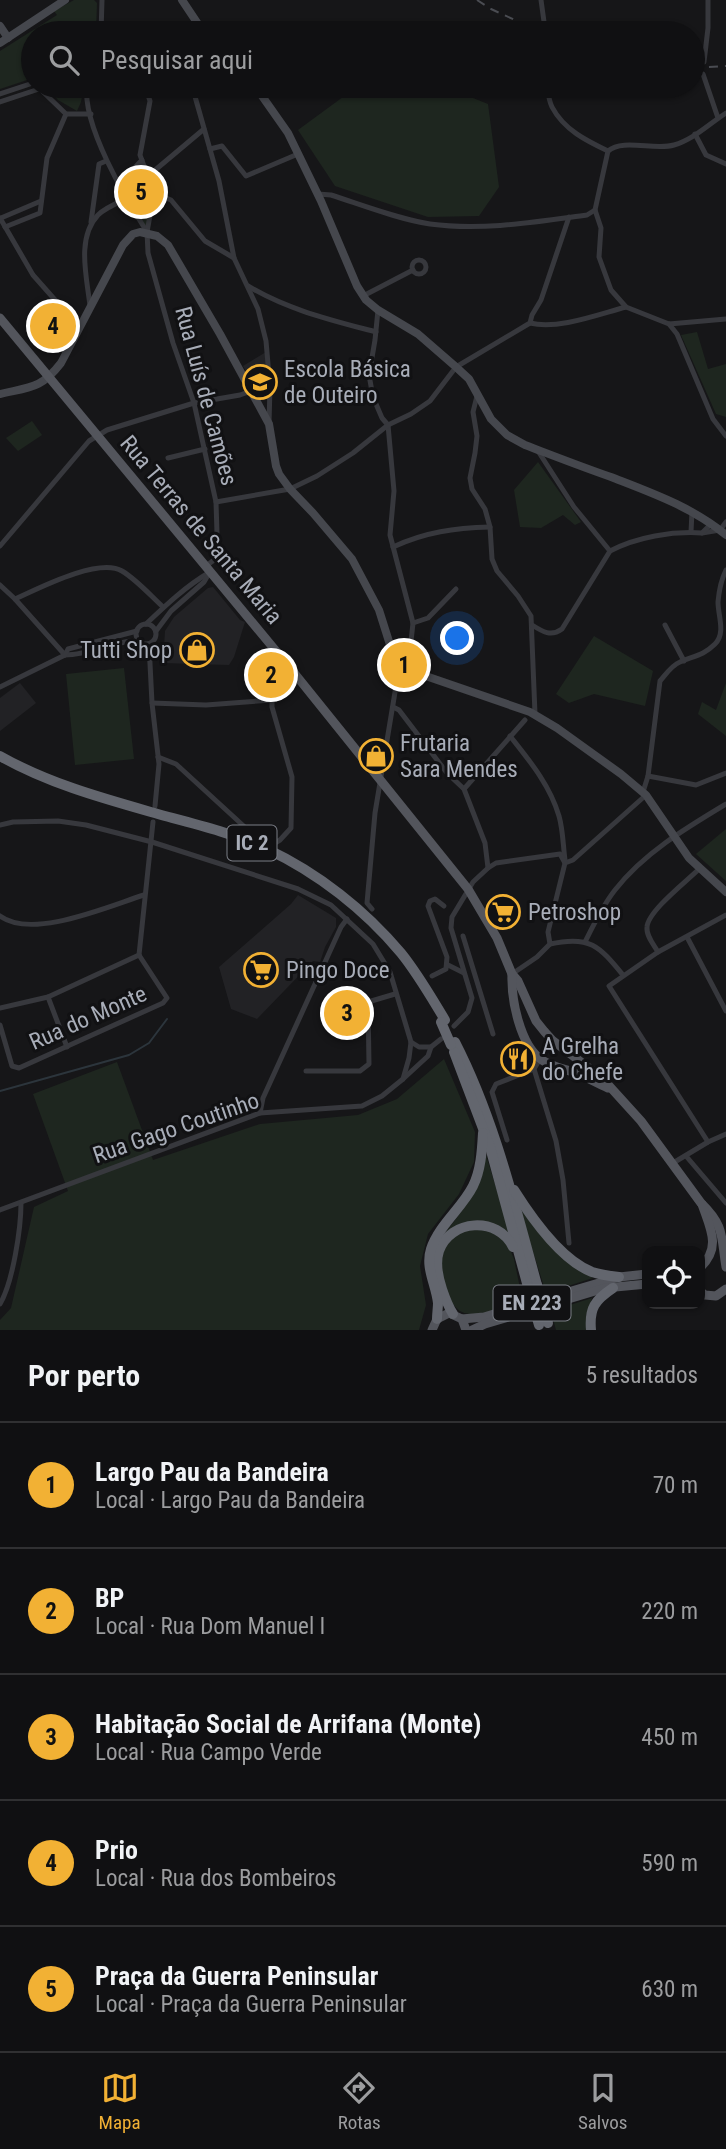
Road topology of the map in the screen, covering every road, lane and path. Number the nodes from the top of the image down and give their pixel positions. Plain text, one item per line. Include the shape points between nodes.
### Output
1 (65, 0) edge
2 (182, 0) edge
3 (541, 0) edge
4 (708, 0) edge
5 (101, 1) edge
6 (33, 21) edge
7 (101, 21) edge
8 (196, 21) edge
9 (544, 21) edge
10 (0, 26) edge
11 (21, 29) edge
12 (2, 41) edge
13 (705, 54) edge
14 (705, 80) edge
15 (21, 88) edge
16 (11, 90) junction
17 (0, 94) edge
18 (21, 94) edge
19 (14, 97) junction
20 (49, 98) edge
21 (85, 98) edge
22 (149, 98) edge
23 (195, 98) edge
24 (264, 98) edge
25 (550, 98) edge
26 (0, 102) edge
27 (726, 113) edge
28 (66, 114) junction
29 (91, 114) junction
30 (718, 118) junction
31 (204, 129) junction
32 (695, 134) junction
33 (211, 149) junction
34 (608, 151) junction
35 (298, 154) junction
36 (142, 160) junction
37 (106, 161) dead end
38 (726, 164) edge
39 (148, 176) junction
40 (119, 184) junction
41 (154, 193) junction
42 (318, 194) junction
43 (126, 199) junction
44 (41, 201) junction
45 (595, 210) junction
46 (0, 218) edge
47 (569, 218) junction
48 (91, 225) junction
49 (5, 227) junction
50 (146, 232) junction
51 (234, 258) junction
52 (413, 270) dead end
53 (246, 285) junction
54 (363, 296) junction
55 (90, 306) junction
56 (626, 307) junction
57 (378, 310) junction
58 (0, 318) edge
59 (726, 319) edge
60 (530, 323) junction
61 (669, 324) junction
62 (79, 327) junction
63 (376, 332) junction
64 (456, 367) junction
65 (50, 378) junction
66 (251, 391) junction
67 (0, 394) edge
68 (477, 396) junction
69 (194, 402) junction
70 (269, 424) junction
71 (388, 425) junction
72 (97, 435) junction
73 (726, 436) edge
74 (205, 449) junction
75 (538, 450) junction
76 (168, 458) dead end
77 (290, 489) junction
78 (216, 502) junction
79 (692, 511) junction
80 (726, 522) edge
81 (712, 523) junction
82 (490, 527) junction
83 (691, 532) junction
84 (702, 533) junction
85 (723, 533) edge
86 (0, 546) edge
87 (393, 547) junction
88 (610, 551) junction
89 (208, 569) junction
90 (726, 570) edge
91 (0, 585) edge
92 (456, 590) dead end
93 (15, 599) junction
94 (163, 607) junction
95 (413, 623) junction
96 (146, 624) junction
97 (533, 625) junction
98 (665, 625) dead end
99 (137, 631) junction
100 (156, 632) junction
101 (138, 640) junction
102 (149, 643) junction
103 (410, 650) junction
104 (65, 655) junction
105 (684, 661) junction
106 (402, 664) junction
107 (295, 674) junction
108 (0, 687) edge
109 (272, 700) junction
110 (152, 704) junction
111 (393, 707) junction
112 (535, 713) junction
113 (525, 720) dead end
114 (510, 736) junction
115 (158, 757) junction
116 (0, 758) edge
117 (382, 763) junction
118 (374, 771) junction
119 (726, 772) edge
120 (648, 776) junction
121 (381, 780) junction
122 (464, 789) junction
123 (645, 794) junction
124 (726, 804) edge
125 (155, 806) dead end
126 (153, 822) dead end
127 (0, 825) edge
128 (674, 837) junction
129 (152, 842) junction
130 (565, 863) junction
131 (488, 868) junction
132 (699, 869) junction
133 (470, 891) junction
134 (726, 892) edge
135 (144, 895) junction
136 (444, 906) dead end
137 (372, 909) dead end
138 (726, 915) edge
139 (0, 916) edge
140 (347, 919) junction
141 (463, 936) dead end
142 (687, 937) junction
143 (585, 942) junction
144 (550, 944) junction
145 (658, 952) junction
146 (469, 954) junction
147 (139, 956) junction
148 (459, 957) junction
149 (448, 965) junction
150 (464, 973) junction
151 (512, 974) junction
152 (623, 975) junction
153 (432, 976) dead end
154 (396, 994) junction
155 (48, 997) junction
156 (0, 1008) edge
157 (726, 1011) edge
158 (447, 1023) junction
159 (0, 1024) edge
160 (544, 1031) junction
161 (493, 1034) dead end
162 (441, 1039) dead end
163 (411, 1042) junction
164 (453, 1043) junction
165 (527, 1045) junction
166 (431, 1046) junction
167 (67, 1047) junction
168 (419, 1048) junction
169 (562, 1048) junction
170 (540, 1059) junction
171 (416, 1065) junction
172 (551, 1066) junction
173 (534, 1069) junction
174 (306, 1071) dead end
175 (403, 1079) junction
176 (611, 1089) junction
177 (260, 1113) junction
178 (483, 1129) junction
179 (726, 1134) edge
180 (507, 1140) dead end
181 (708, 1142) junction
182 (686, 1156) junction
183 (673, 1163) junction
184 (507, 1179) junction
185 (21, 1203) junction
186 (701, 1203) junction
187 (726, 1203) edge
188 (0, 1210) edge
189 (569, 1243) dead end
190 (705, 1262) edge
191 (705, 1265) edge
192 (522, 1266) junction
193 (726, 1268) edge
194 (642, 1275) edge
195 (619, 1277) junction
196 (642, 1285) edge
197 (532, 1286) junction
198 (613, 1288) junction
199 (726, 1289) edge
200 (705, 1293) edge
201 (716, 1296) junction
202 (726, 1301) edge
203 (0, 1304) edge
204 (457, 1316) junction
205 (433, 1327) edge
206 (545, 1327) edge
207 (466, 1330) edge
208 (472, 1330) edge
209 (591, 1330) edge

1 - 6 street
2 - 8 street
3 - 9 street
4 - 13 street
5 - 7 street
10 - 12 street
11 - 12 street
14 - 30 street
15 - 16 street
16 - 17 street
16 - 19 street
18 - 19 street
19 - 26 street
20 - 28 street
21 - 29 street
22 - 36 street
23 - 31 street
24 - 35 street
25 - 34 street via 566,126
27 - 30 street
28 - 29 street
28 - 44 street via 47,158
29 - 40 street
30 - 32 street
31 - 33 street
31 - 39 street
32 - 34 street via 673,145 619,145
32 - 38 street via 706,155
33 - 35 street via 222,146 246,176
33 - 51 street
34 - 45 street
35 - 42 street
36 - 39 street
36 - 40 street
37 - 48 street via 99,164
39 - 41 street
40 - 43 street
41 - 50 street
41 - 51 street via 171,200 205,241
42 - 47 street via 428,224 492,226
42 - 54 street
43 - 48 street via 99,214
43 - 50 street
44 - 46 street
44 - 49 street via 40,213
45 - 47 street
45 - 56 street via 604,275
46 - 49 street
47 - 60 street
48 - 55 street via 86,234 85,263
49 - 62 street via 33,275
50 - 55 street via 133,234 123,245
50 - 66 street via 168,245
50 - 69 street, Rua Luís de Camões via 154,277
51 - 53 street
52 - 54 street
53 - 63 street via 305,314
53 - 70 street via 267,341
54 - 57 street
55 - 62 street
56 - 60 street via 562,323
56 - 61 street
57 - 63 street
57 - 64 street via 418,334
58 - 65 main road, Rua Terras de Santa Maria
59 - 61 street
60 - 64 street
61 - 73 street via 713,419
62 - 65 street
63 - 71 street via 369,374 373,397
64 - 68 street
64 - 71 street via 430,401
65 - 67 street
65 - 72 main road, Rua Terras de Santa Maria
66 - 69 street
66 - 70 street
68 - 75 street via 507,435
68 - 82 street via 470,478
69 - 72 street
69 - 74 street, Rua Luís de Camões
70 - 77 street via 276,466
71 - 77 street via 353,453
71 - 87 street
72 - 86 street
72 - 89 main road, Rua Terras de Santa Maria
74 - 76 street
74 - 78 street, Rua Luís de Camões
75 - 79 street
75 - 88 street via 574,507
77 - 78 street
77 - 106 street via 352,559
78 - 89 street, Rua Luís de Camões via 214,560
79 - 81 street
79 - 83 street
80 - 85 street
81 - 84 street
81 - 85 street
82 - 87 street via 424,534
82 - 97 street via 497,571 518,596
83 - 84 street
83 - 88 street via 623,544
84 - 85 street
87 - 95 street
88 - 97 street via 562,629 545,633
89 - 94 street
89 - 100 street via 204,582 171,611
89 - 107 main road, Rua Terras de Santa Maria
90 - 105 street via 720,582 721,629 716,643
91 - 93 street
92 - 95 street via 428,618
93 - 94 street via 83,570 112,568 122,570
93 - 104 street
94 - 96 street
95 - 103 street
96 - 99 street
96 - 100 street
97 - 112 street
98 - 105 street
99 - 101 street
99 - 104 street via 68,649
100 - 102 street
101 - 102 street
101 - 104 street
102 - 110 street
103 - 106 street
103 - 106 street
104 - 108 street
105 - 120 street via 660,681
106 - 111 street
106 - 112 street
107 - 109 street
107 - 118 main road, Rua Terras de Santa Maria
109 - 110 street
109 - 115 street via 293,789 291,828 275,843 248,830 176,764
110 - 115 street
111 - 117 street
111 - 122 street
112 - 123 street
113 - 114 street
114 - 122 street
114 - 130 street via 550,791 559,817
115 - 125 street
116 - 158 highway, IC 2 via 58,786 232,840 307,876 371,926
117 - 118 street
117 - 121 street
118 - 121 main road, Rua Terras de Santa Maria
119 - 120 street via 696,785
120 - 123 street
121 - 133 main road, Rua Terras de Santa Maria
121 - 137 street via 367,903
122 - 131 street via 485,843
123 - 128 street
123 - 130 street
124 - 128 street
126 - 129 street
127 - 129 street via 77,823
128 - 132 street
128 - 143 street via 636,866 614,891
129 - 135 street
129 - 140 street via 298,889 331,905
130 - 131 street via 560,854
130 - 144 street via 548,932
131 - 133 street
132 - 134 street
132 - 145 street via 653,912 646,929
133 - 148 street via 452,917
133 - 151 main road, Rua Terras de Santa Maria
135 - 139 street via 31,925
135 - 147 street
136 - 149 street via 435,898 428,906
138 - 142 street
140 - 154 street via 373,944 390,972
140 - 177 street
141 - 146 street
142 - 145 street
142 - 157 street
143 - 144 street
143 - 152 street via 598,946
144 - 151 street
145 - 152 street
146 - 148 street
146 - 161 street
147 - 155 street
147 - 167 street, Rua do Monte via 167,998
148 - 150 street
149 - 150 street
149 - 153 street
150 - 158 street via 472,998 468,1013
151 - 160 main road
151 - 165 main road
152 - 181 street via 609,986
154 - 163 street
154 - 174 street via 368,1002 367,1067 360,1071
155 - 156 street
155 - 167 street
158 - 164 highway, IC 2, bridge
159 - 167 street, Rua do Monte via 12,1066 19,1068
160 - 165 main road via 531,1030
160 - 169 main road
162 - 166 street, Rua Gago Coutinho
163 - 168 street
163 - 175 street
164 - 178 highway, IC 2
164 - 184 highway, IC 2 via 480,1094
165 - 170 main road
166 - 168 street, Rua Gago Coutinho
166 - 171 street, Rua Gago Coutinho via 428,1056
168 - 171 street
169 - 172 main road via 561,1063
169 - 176 main road
170 - 172 main road
170 - 173 street
171 - 175 street, Rua Gago Coutinho
172 - 176 main road
173 - 180 street via 496,1084 492,1092
173 - 189 street via 556,1141
175 - 177 street, Rua Gago Coutinho via 383,1096 362,1105
176 - 183 main road
177 - 185 street, Rua Gago Coutinho
178 - 192 highway, IC 2
178 - 205 highway, IC 2 via 473,1187 431,1249 429,1261 438,1302
179 - 181 street
181 - 182 street
182 - 183 street
182 - 187 street
183 - 186 main road
184 - 195 highway via 542,1230 567,1255 590,1272
184 - 197 highway, IC 2
185 - 188 street, Rua Gago Coutinho
185 - 203 street via 7,1289
186 - 190 main road via 713,1239
186 - 193 main road via 721,1227
191 - 193 main road via 713,1262
192 - 197 highway, IC 2
192 - 204 highway via 500,1231 476,1225 451,1233 437,1260 448,1307
194 - 195 main road, EN 223
195 - 204 main road, EN 223 via 484,1317
196 - 198 main road, EN 223
197 - 206 highway, IC 2, bridge
198 - 208 main road, EN 223
198 - 209 highway via 600,1296 591,1310
199 - 201 main road
200 - 201 main road
201 - 202 main road
204 - 205 main road via 444,1314
204 - 207 main road

